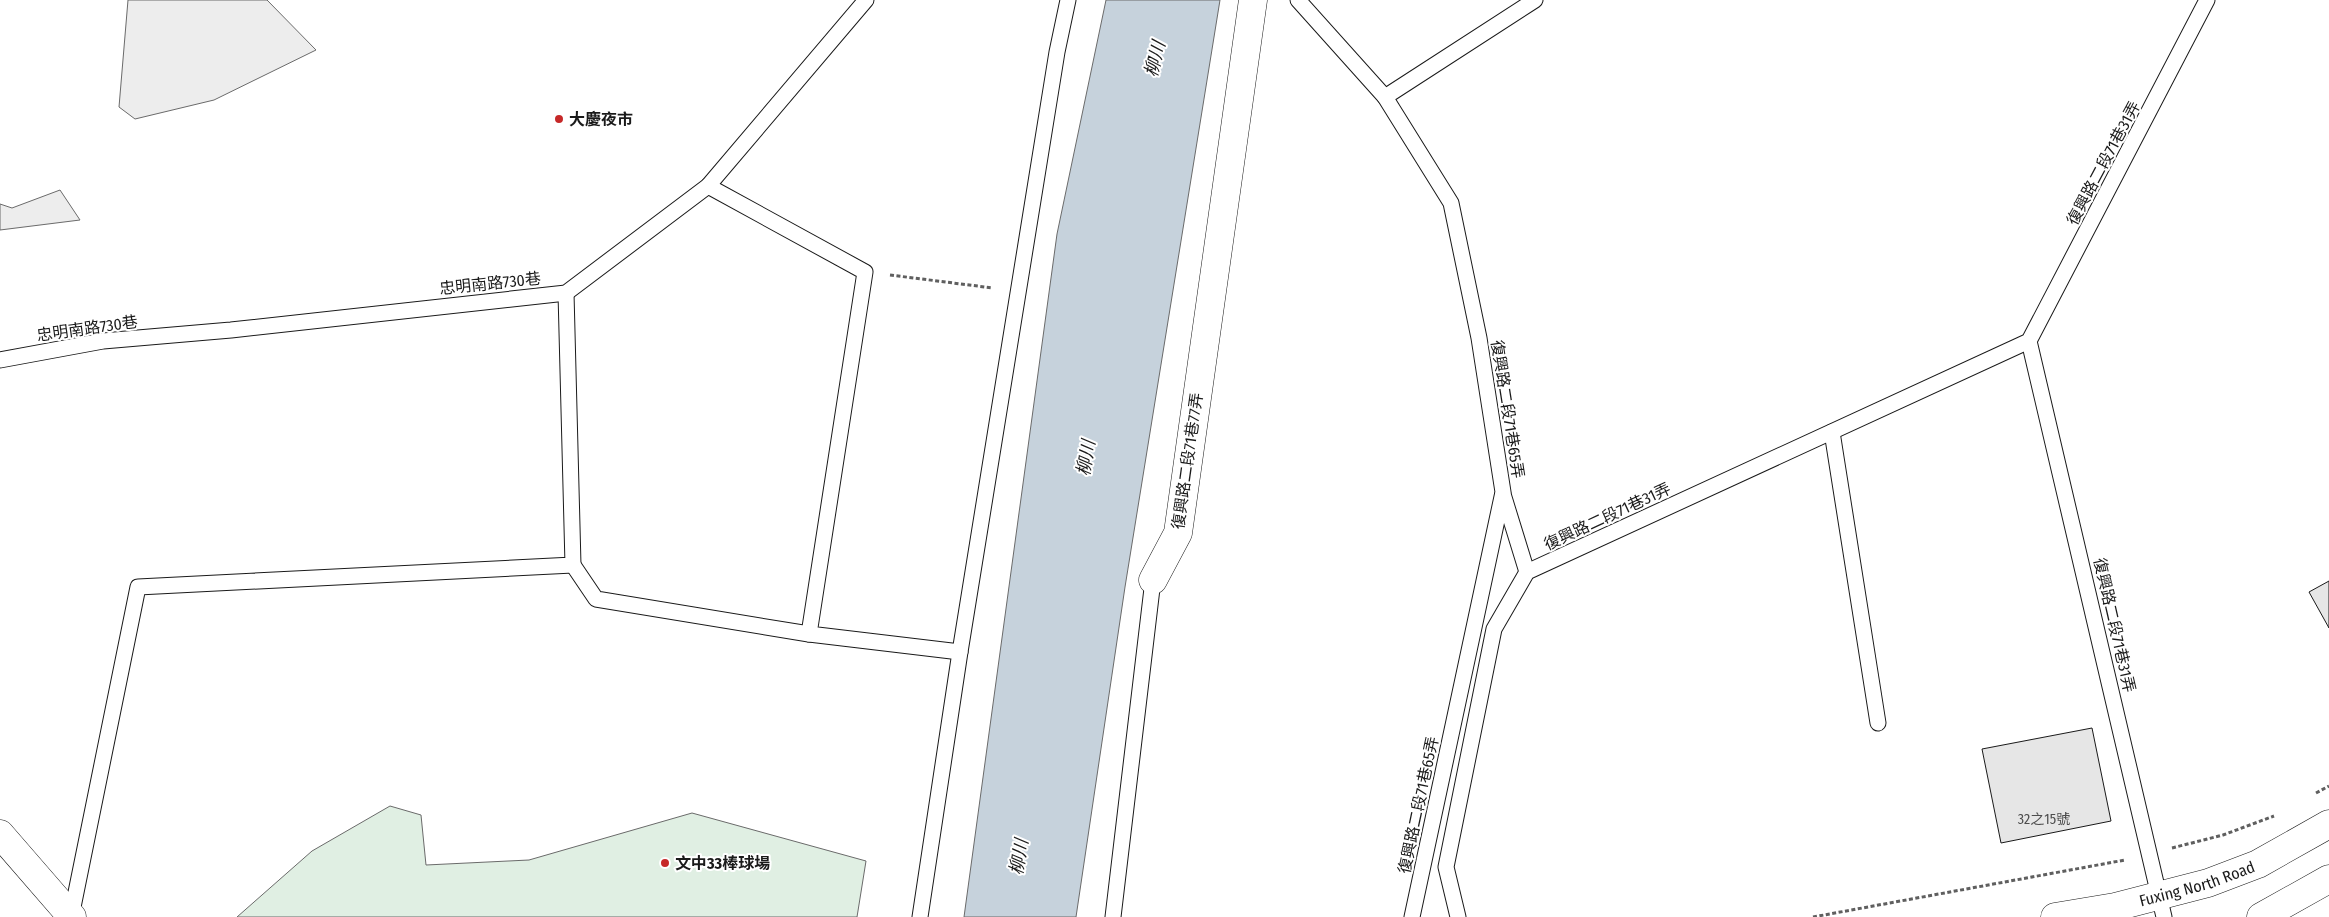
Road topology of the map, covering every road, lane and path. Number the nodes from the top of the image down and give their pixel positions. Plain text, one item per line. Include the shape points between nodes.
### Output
1 (866, 0) edge
2 (1068, 0) edge
3 (1253, 0) edge
4 (1298, 0) edge
5 (1535, 0) edge
6 (2207, 0) edge
7 (1385, 97) junction
8 (708, 186) junction
9 (865, 272) junction
10 (1018, 292) junction
11 (566, 293) junction
12 (2030, 341) junction
13 (0, 360) edge
14 (1832, 432) junction
15 (1503, 492) junction
16 (573, 565) junction
17 (1527, 572) junction
18 (1153, 580) joint
19 (809, 634) junction
20 (960, 652) junction
21 (1878, 723) dead end
22 (2329, 786) edge
23 (2312, 796) dead end
24 (2278, 815) dead end
25 (2329, 824) edge
26 (0, 834) edge
27 (2151, 853) junction
28 (2329, 879) edge
29 (2162, 906) edge
30 (71, 917) edge
31 (920, 917) edge
32 (1113, 917) edge
33 (1412, 917) edge
34 (1458, 917) edge
35 (1813, 917) edge
36 (2055, 917) edge
37 (2261, 917) edge

1 - 8 lane
2 - 10 lane
3 - 18 street, 復興路二段71巷77弄 via 1178,533
4 - 7 lane, 復興路二段71巷65弄
5 - 7 lane
6 - 12 lane, 復興路二段71巷31弄
7 - 15 lane, 復興路二段71巷65弄 via 1451,203 1479,338
8 - 9 lane
8 - 11 lane
9 - 10 path
9 - 19 lane
10 - 20 lane
11 - 13 lane, 忠明南路730巷 via 103,341
11 - 16 lane
12 - 14 lane, 復興路二段71巷31弄
12 - 27 lane, 復興路二段71巷31弄
14 - 17 lane, 復興路二段71巷31弄
14 - 21 lane
15 - 17 lane
15 - 33 lane, 復興路二段71巷65弄
16 - 19 lane via 596,599
16 - 30 lane via 138,587
17 - 34 lane via 1494,629 1446,868
18 - 32 lane, 復興路二段71巷77弄
19 - 20 lane
20 - 31 lane
22 - 23 path
24 - 27 path via 2223,835
25 - 29 street, Fuxing North Road via 2258,864 2208,883
26 - 30 street
27 - 29 lane, 復興路二段71巷31弄
27 - 35 path via 2101,866
28 - 37 street
29 - 36 street, Fuxing North Road via 2115,906

